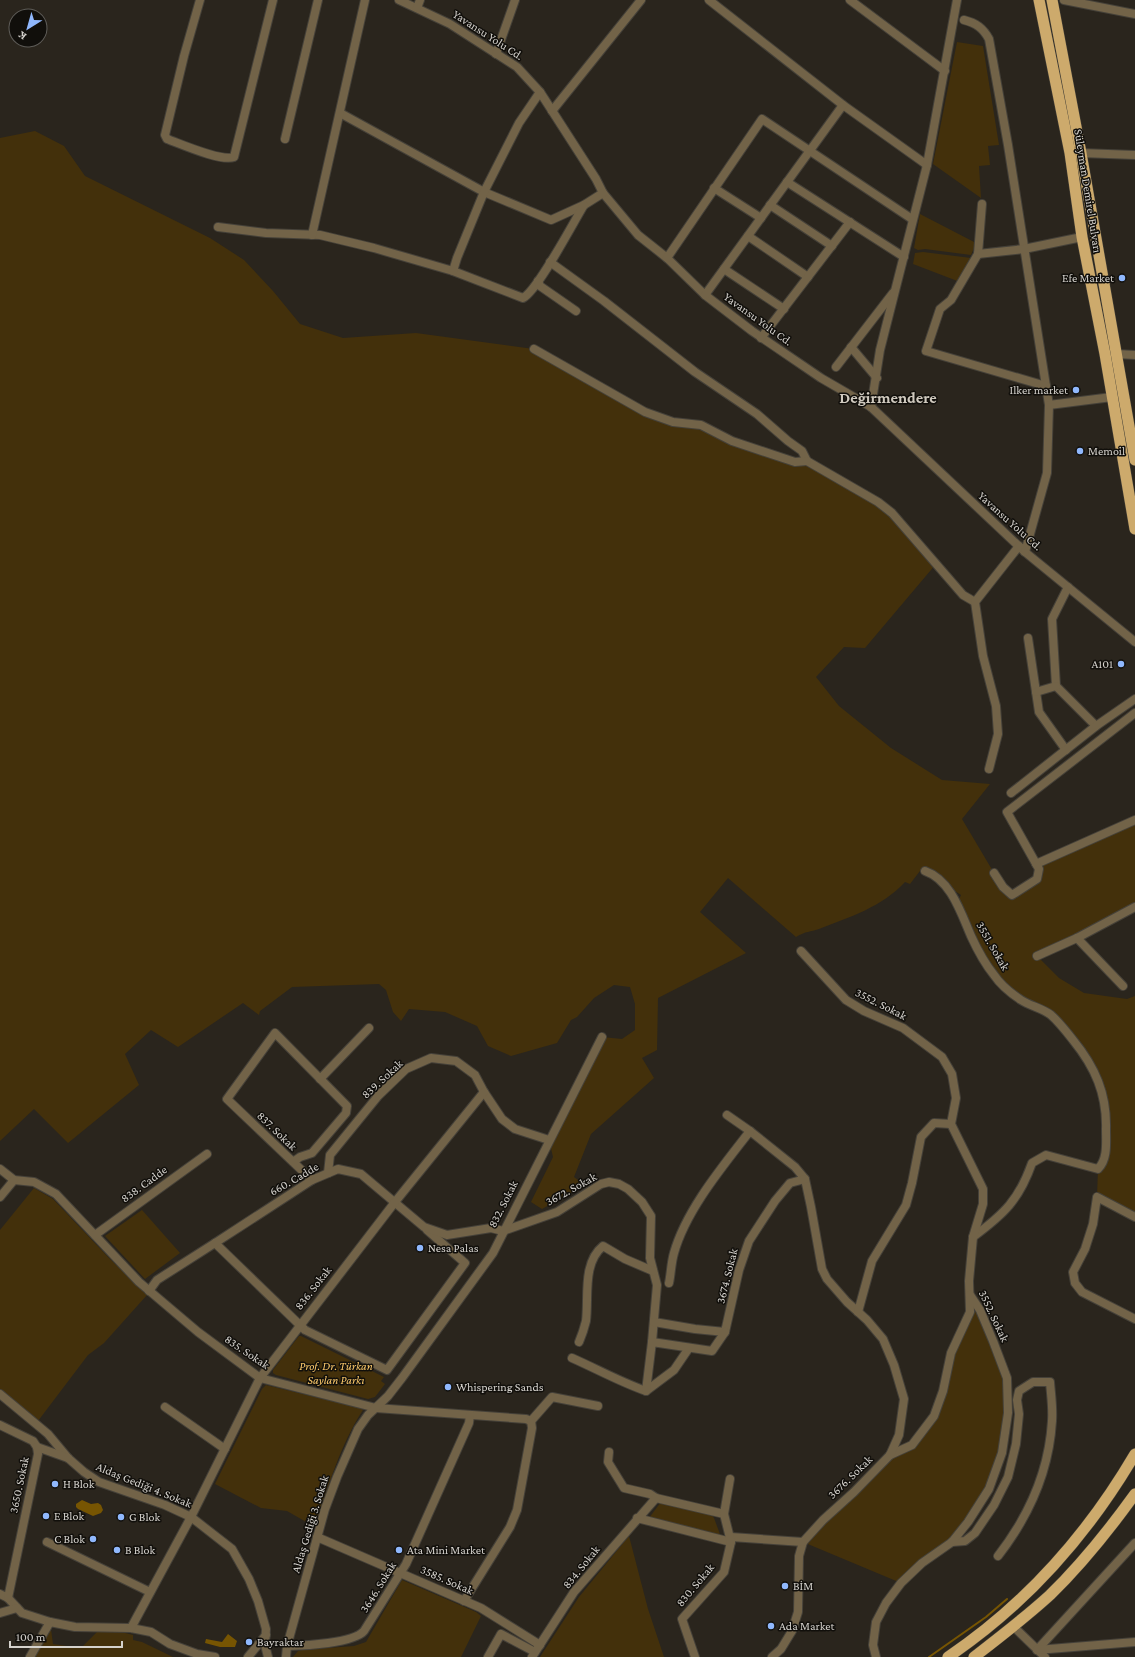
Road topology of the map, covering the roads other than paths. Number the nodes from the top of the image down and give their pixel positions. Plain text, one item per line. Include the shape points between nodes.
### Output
1 (200, 0) edge
2 (273, 0) edge
3 (318, 0) edge
4 (365, 0) edge
5 (399, 0) edge
6 (420, 0) edge
7 (515, 0) edge
8 (641, 0) edge
9 (709, 0) edge
10 (850, 0) edge
11 (956, 0) edge
12 (1039, 0) edge
13 (1052, 0) edge
14 (1064, 0) edge
15 (417, 8) junction
16 (1135, 14) edge
17 (964, 20) dead end
18 (496, 54) junction
19 (945, 71) junction
20 (540, 92) junction
21 (843, 105) junction
22 (552, 111) junction
23 (340, 113) junction
24 (286, 139) dead end
25 (810, 152) junction
26 (1081, 153) junction
27 (1135, 155) edge
28 (927, 165) junction
29 (787, 182) junction
30 (714, 188) junction
31 (484, 192) junction
32 (603, 193) junction
33 (982, 204) dead end
34 (584, 205) junction
35 (770, 205) junction
36 (761, 218) junction
37 (912, 219) junction
38 (850, 222) junction
39 (218, 226) dead end
40 (312, 235) junction
41 (748, 236) junction
42 (1082, 237) junction
43 (832, 246) junction
44 (1024, 249) junction
45 (978, 254) junction
46 (904, 257) junction
47 (667, 258) junction
48 (550, 262) junction
49 (724, 269) junction
50 (454, 271) junction
51 (808, 277) junction
52 (538, 281) junction
53 (895, 290) junction
54 (705, 295) junction
55 (784, 309) junction
56 (576, 311) dead end
57 (761, 338) junction
58 (851, 347) junction
59 (534, 349) dead end
60 (1117, 354) junction
61 (1135, 355) edge
62 (836, 367) dead end
63 (877, 378) junction
64 (1046, 386) junction
65 (1112, 397) junction
66 (1049, 405) junction
67 (872, 407) junction
68 (1135, 460) edge
69 (807, 461) junction
70 (1135, 529) edge
71 (1018, 546) junction
72 (1025, 552) junction
73 (1068, 587) junction
74 (975, 602) junction
75 (1028, 638) dead end
76 (1133, 639) edge
77 (1056, 686) junction
78 (1036, 692) junction
79 (1135, 699) edge
80 (1135, 713) edge
81 (1096, 726) junction
82 (1066, 750) junction
83 (989, 769) dead end
84 (1011, 793) dead end
85 (1135, 820) edge
86 (1036, 864) junction
87 (925, 871) dead end
88 (994, 873) dead end
89 (1135, 907) edge
90 (1077, 938) junction
91 (800, 951) dead end
92 (1037, 956) dead end
93 (1122, 986) dead end
94 (369, 1028) dead end
95 (602, 1037) dead end
96 (320, 1079) junction
97 (484, 1092) junction
98 (727, 1115) dead end
99 (951, 1124) junction
100 (750, 1131) junction
101 (549, 1140) junction
102 (207, 1154) dead end
103 (293, 1162) junction
104 (0, 1169) edge
105 (328, 1173) junction
106 (805, 1179) junction
107 (14, 1180) junction
108 (312, 1180) junction
109 (0, 1197) edge
110 (395, 1202) junction
111 (1135, 1217) edge
112 (424, 1227) junction
113 (502, 1232) junction
114 (95, 1235) junction
115 (973, 1237) junction
116 (215, 1243) junction
117 (654, 1271) junction
118 (669, 1284) dead end
119 (149, 1291) junction
120 (969, 1294) junction
121 (858, 1312) junction
122 (1135, 1320) edge
123 (654, 1322) junction
124 (300, 1325) junction
125 (725, 1332) junction
126 (579, 1342) dead end
127 (652, 1342) junction
128 (689, 1348) junction
129 (572, 1358) dead end
130 (260, 1378) junction
131 (646, 1391) junction
132 (0, 1394) edge
133 (361, 1404) junction
134 (598, 1406) dead end
135 (165, 1407) dead end
136 (376, 1408) junction
137 (368, 1415) junction
138 (470, 1415) junction
139 (530, 1420) junction
140 (0, 1425) edge
141 (896, 1441) junction
142 (37, 1447) junction
143 (225, 1448) junction
144 (904, 1449) junction
145 (609, 1452) dead end
146 (1135, 1454) edge
147 (890, 1455) junction
148 (68, 1458) junction
149 (730, 1479) dead end
150 (1135, 1494) edge
151 (656, 1498) junction
152 (724, 1514) junction
153 (191, 1517) junction
154 (638, 1518) junction
155 (317, 1536) junction
156 (731, 1540) junction
157 (47, 1542) dead end
158 (803, 1542) junction
159 (952, 1542) junction
160 (1135, 1543) edge
161 (998, 1556) dead end
162 (401, 1573) junction
163 (150, 1592) junction
164 (4, 1596) edge
165 (464, 1601) junction
166 (17, 1608) junction
167 (0, 1613) edge
168 (50, 1622) junction
169 (1014, 1627) junction
170 (131, 1628) junction
171 (266, 1635) junction
172 (1135, 1642) edge
173 (540, 1645) junction
174 (287, 1646) junction
175 (1038, 1650) junction
176 (534, 1655) edge
177 (30, 1657) edge
178 (215, 1657) edge
179 (248, 1657) edge
180 (268, 1657) edge
181 (286, 1657) edge
182 (488, 1657) edge
183 (695, 1657) edge
184 (772, 1657) edge
185 (876, 1657) edge
186 (948, 1657) edge
187 (974, 1657) edge
188 (1045, 1657) edge

1 - 2 street via 165,135 167,139 188,147 229,159 234,156
3 - 24 street
4 - 23 street
5 - 15 street, Yavansu Yolu Cd.
6 - 15 street
7 - 18 street
8 - 22 street
9 - 21 street
10 - 19 street
11 - 19 street
12 - 42 highway, Süleyman Demirel Bulvarı via 1070,153
13 - 26 highway, Süleyman Demirel Bulvarı
14 - 16 street
15 - 18 street, Yavansu Yolu Cd. via 450,24
17 - 44 street via 984,30 989,39
18 - 20 street, Yavansu Yolu Cd. via 517,67
19 - 28 street
20 - 22 street, Yavansu Yolu Cd.
20 - 31 street via 519,123
21 - 25 street
21 - 28 street
22 - 32 street, Yavansu Yolu Cd.
23 - 31 street
23 - 40 street
25 - 29 street
25 - 30 street via 762,119
25 - 37 street
26 - 27 street
26 - 60 highway, Süleyman Demirel Bulvarı
28 - 37 street
29 - 35 street
29 - 38 street
30 - 36 street
30 - 47 street
31 - 34 street via 551,220
31 - 50 street
32 - 34 street
32 - 47 street, Yavansu Yolu Cd. via 638,235
33 - 45 street
34 - 48 street
35 - 36 street
35 - 43 street
36 - 41 street
37 - 46 street
38 - 43 street
38 - 46 street
39 - 40 street via 266,233
40 - 50 street via 374,248
41 - 49 street
41 - 51 street
42 - 44 street
42 - 65 highway, Süleyman Demirel Bulvarı
43 - 51 street
44 - 45 street
44 - 64 street
45 - 64 street via 951,300 940,309 926,351
46 - 53 street
47 - 54 street, Yavansu Yolu Cd.
48 - 52 street
48 - 69 street via 695,372 757,414 802,451
49 - 54 street
49 - 55 street
50 - 52 street via 523,298 528,296
51 - 55 street
52 - 56 street via 540,286
53 - 58 street
53 - 63 street via 880,350
54 - 57 street, Yavansu Yolu Cd.
55 - 57 street
57 - 67 street, Yavansu Yolu Cd. via 821,378
58 - 62 street
58 - 63 street
59 - 69 street via 645,412 674,422 701,425 732,441 795,462
60 - 61 street
60 - 68 highway, Süleyman Demirel Bulvarı
63 - 67 street
64 - 66 street
65 - 66 street
65 - 70 highway, Süleyman Demirel Bulvarı
66 - 72 street via 1047,472
67 - 71 street, Yavansu Yolu Cd.
69 - 74 street via 878,502 892,513 963,595
71 - 72 street, Yavansu Yolu Cd.
71 - 74 street
72 - 73 street, Yavansu Yolu Cd.
73 - 76 street, Yavansu Yolu Cd.
73 - 77 street via 1052,619
74 - 83 street via 983,656 996,706 998,734
75 - 78 street
77 - 78 street
77 - 81 street
78 - 82 street via 1039,712
79 - 81 street
80 - 86 street via 1007,812
81 - 82 street
82 - 84 street
85 - 86 street
86 - 88 street via 1039,869 1037,879 1012,895
87 - 115 street, 3551. Sokak via 933,873 946,886 994,976 1020,999 1050,1015 1086,1055 1104,1097 1106,1148 1103,1164 1098,1169 1046,1155 1032,1163 1015,1200 994,1222
89 - 90 street
90 - 92 street
90 - 93 street
91 - 99 street, 3552. Sokak via 846,1000 902,1028 942,1057 952,1074 956,1098
94 - 96 street
95 - 101 street, 832. Sokak
96 - 103 street via 347,1106 346,1113 312,1153
96 - 103 street, 837. Sokak via 275,1034 226,1099
97 - 101 street, 839. Sokak via 502,1119 514,1129
97 - 105 street, 839. Sokak via 475,1075 456,1061 431,1058 406,1069 378,1096 330,1155
97 - 110 street, 836. Sokak
98 - 100 street
99 - 115 street, 3552. Sokak via 983,1189 983,1204
99 - 121 street via 934,1123 921,1137 906,1205 872,1262
100 - 106 street via 795,1167
100 - 118 street via 713,1179 688,1220 674,1253
101 - 113 street, 832. Sokak
102 - 114 street, 838. Cadde
103 - 108 street, 837. Sokak
104 - 107 street
105 - 108 street, 660. Cadde
105 - 110 street, 660. Cadde via 338,1169 361,1174
106 - 121 street, 3676. Sokak via 822,1269 847,1302
106 - 125 street, 3674. Sokak via 790,1183 749,1241 739,1270
107 - 109 street
107 - 114 street, 835. Sokak via 34,1182 56,1194
108 - 116 street, 660. Cadde
110 - 112 street, 660. Cadde
110 - 124 street, 836. Sokak
111 - 122 street via 1097,1197 1086,1249 1073,1272 1075,1283 1082,1292
112 - 113 street, 660. Cadde via 447,1235 491,1228
112 - 124 street via 465,1263 387,1370 305,1330
113 - 117 street, 3672. Sokak via 557,1212 600,1184 620,1184 636,1194 651,1216 650,1258
113 - 136 street, 832. Sokak via 493,1253 480,1272 402,1378
114 - 119 street, 835. Sokak
115 - 120 street, 3552. Sokak
116 - 119 street, 660. Cadde via 157,1280
116 - 124 street
117 - 123 street, 3672. Sokak via 657,1286
117 - 126 street via 603,1246 591,1264 586,1320
119 - 130 street, 835. Sokak via 198,1332
120 - 144 street via 970,1312 951,1353 943,1391 934,1416 912,1445
120 - 159 street, 3552. Sokak via 980,1310 1007,1378 1008,1413 1002,1453 989,1490
121 - 141 street, 3676. Sokak via 884,1339 894,1365 904,1399
123 - 125 street
123 - 127 street, 3672. Sokak
124 - 130 street, 836. Sokak
125 - 128 street via 712,1351
127 - 128 street
127 - 131 street, 3672. Sokak
128 - 131 street via 674,1370
129 - 131 street via 624,1384
130 - 133 street, 835. Sokak
130 - 143 street, 836. Sokak
132 - 148 street, Aldaş Gediği 4. Sokak via 48,1434
133 - 136 street, 835. Sokak
133 - 137 street via 367,1409
134 - 139 street via 552,1397
135 - 143 street
136 - 137 street, Aldaş Gediği 3. Sokak
136 - 138 street, 835. Sokak
137 - 155 street, Aldaş Gediği 3. Sokak via 358,1429 337,1477
138 - 139 street, 835. Sokak
138 - 162 street, 3646. Sokak via 469,1423
139 - 165 street via 532,1428 517,1510 510,1527
140 - 142 street via 33,1441
141 - 144 street
141 - 147 street, 3676. Sokak
142 - 148 street
142 - 164 street, 3650. Sokak via 38,1454
143 - 153 street, 836. Sokak
144 - 147 street
145 - 151 street via 608,1462 624,1488 650,1494
146 - 186 highway via 1095,1516 1034,1587 1005,1614
147 - 158 street, 3676. Sokak via 822,1520
148 - 153 street, Aldaş Gediği 4. Sokak via 99,1482
149 - 152 street
150 - 169 highway via 1084,1560
151 - 152 street
151 - 154 street, 834. Sokak
152 - 156 street
153 - 163 street, 836. Sokak
153 - 171 street, Aldaş Gediği 4. Sokak via 232,1549 258,1601
154 - 156 street
154 - 173 street, 834. Sokak via 574,1592
155 - 162 street, 3585. Sokak
155 - 174 street, Aldaş Gediği 3. Sokak
156 - 158 street
156 - 183 street, 830. Sokak via 724,1572 682,1619
157 - 163 street
158 - 184 street, 3676. Sokak via 799,1556 798,1612 792,1631
159 - 161 street via 965,1541 975,1533 994,1505 1008,1477 1020,1414 1017,1400 1019,1391 1033,1382 1050,1382 1052,1421 1048,1453 1040,1480 1027,1513
159 - 185 street, 3552. Sokak via 922,1563 901,1583 886,1603 876,1622 873,1645
160 - 175 street
162 - 165 street, 3585. Sokak
162 - 174 street, 3646. Sokak via 361,1635 349,1640
163 - 170 street, 836. Sokak
164 - 166 street
165 - 173 street, 3585. Sokak via 481,1608
166 - 167 street
166 - 168 street via 22,1613
168 - 170 street via 74,1627
168 - 177 street
169 - 175 street
169 - 187 highway
170 - 178 street via 151,1632 170,1644 197,1654
171 - 179 street
171 - 180 street, Aldaş Gediği 4. Sokak
172 - 175 street
173 - 176 street, 834. Sokak
174 - 181 street, Aldaş Gediği 3. Sokak
175 - 188 street
176 - 182 street via 501,1634

